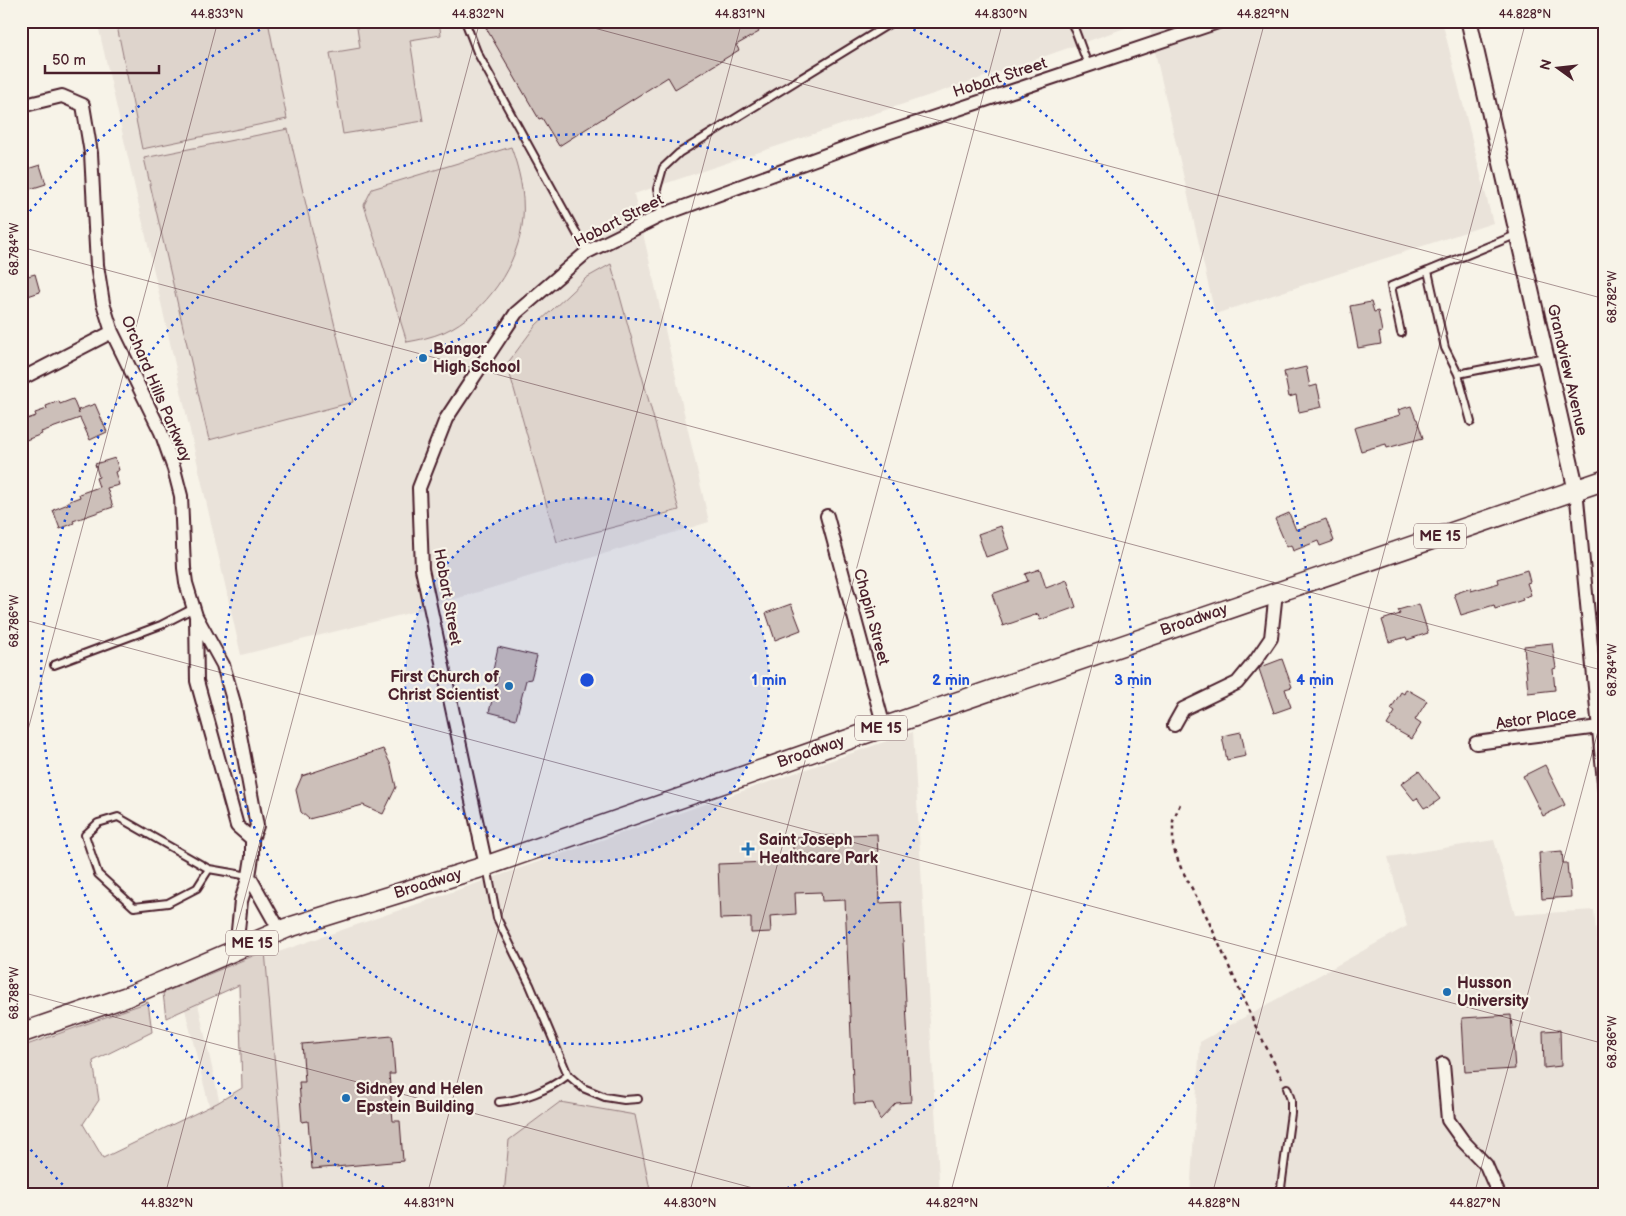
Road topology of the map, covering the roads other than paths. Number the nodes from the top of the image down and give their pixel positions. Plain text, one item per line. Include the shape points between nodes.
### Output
1 (465, 21) edge
2 (894, 21) edge
3 (1070, 21) edge
4 (1221, 21) edge
5 (1469, 21) edge
6 (1088, 65) junction
7 (21, 106) edge
8 (662, 215) junction
9 (1518, 234) junction
10 (587, 252) junction
11 (1428, 271) junction
12 (112, 332) junction
13 (1401, 333) dead end
14 (1546, 356) junction
15 (1458, 374) junction
16 (21, 379) edge
17 (1471, 422) dead end
18 (1605, 480) edge
19 (1576, 489) junction
20 (827, 516) dead end
21 (1276, 592) junction
22 (195, 612) junction
23 (54, 665) dead end
24 (1174, 725) dead end
25 (884, 727) junction
26 (1599, 727) junction
27 (1476, 743) dead end
28 (1605, 792) edge
29 (252, 839) junction
30 (486, 866) junction
31 (209, 869) junction
32 (249, 876) junction
33 (280, 931) junction
34 (236, 950) junction
35 (21, 1033) edge
36 (1443, 1064) dead end
37 (568, 1075) junction
38 (1287, 1088) road end
39 (638, 1099) dead end
40 (499, 1102) dead end
41 (1280, 1195) edge
42 (1499, 1195) edge

1 - 10 lane via 477,52
2 - 8 lane via 679,153 663,168 657,189
3 - 6 lane
4 - 6 street, Hobart Street
5 - 9 street, Grandview Avenue
6 - 8 street, Hobart Street via 875,137
7 - 12 street, Orchard Hills Parkway via 62,96 84,105 91,152 97,265
8 - 10 street, Hobart Street
9 - 11 lane
9 - 14 street, Grandview Avenue
10 - 30 street, Hobart Street via 516,313 446,419 419,488 422,569
11 - 13 lane via 1391,286
11 - 15 lane via 1445,348
12 - 16 street
12 - 22 street, Orchard Hills Parkway via 161,432 174,469 181,496 184,568
14 - 15 lane
14 - 19 street, Grandview Avenue
15 - 17 lane
18 - 19 main road, Broadway / ME 15
19 - 21 main road, Broadway / ME 15
19 - 26 street, Grandview Avenue
20 - 25 street, Chapin Street
21 - 24 street via 1270,638 1256,660 1237,683 1183,709
21 - 25 main road, Broadway / ME 15
22 - 23 lane
22 - 29 street, Orchard Hills Parkway via 223,665 234,703 257,826
22 - 29 street, Orchard Hills Parkway via 197,681 237,826
25 - 30 main road, Broadway / ME 15
26 - 27 street, Astor Place
26 - 28 street, Grandview Avenue
29 - 32 street, Orchard Hills Parkway
30 - 33 main road, Broadway / ME 15
30 - 37 lane via 497,918
31 - 31 lane via 118,817 98,823 85,835 98,874 134,907 168,903 196,888
31 - 32 lane
32 - 33 street
32 - 34 street, Orchard Hills Parkway via 241,901
33 - 34 main road, Broadway / ME 15
34 - 35 main road, Broadway / ME 15 via 126,998
36 - 42 street via 1448,1120 1486,1165
37 - 39 lane via 583,1088 605,1097
37 - 40 lane via 516,1101
38 - 41 lane via 1291,1113

